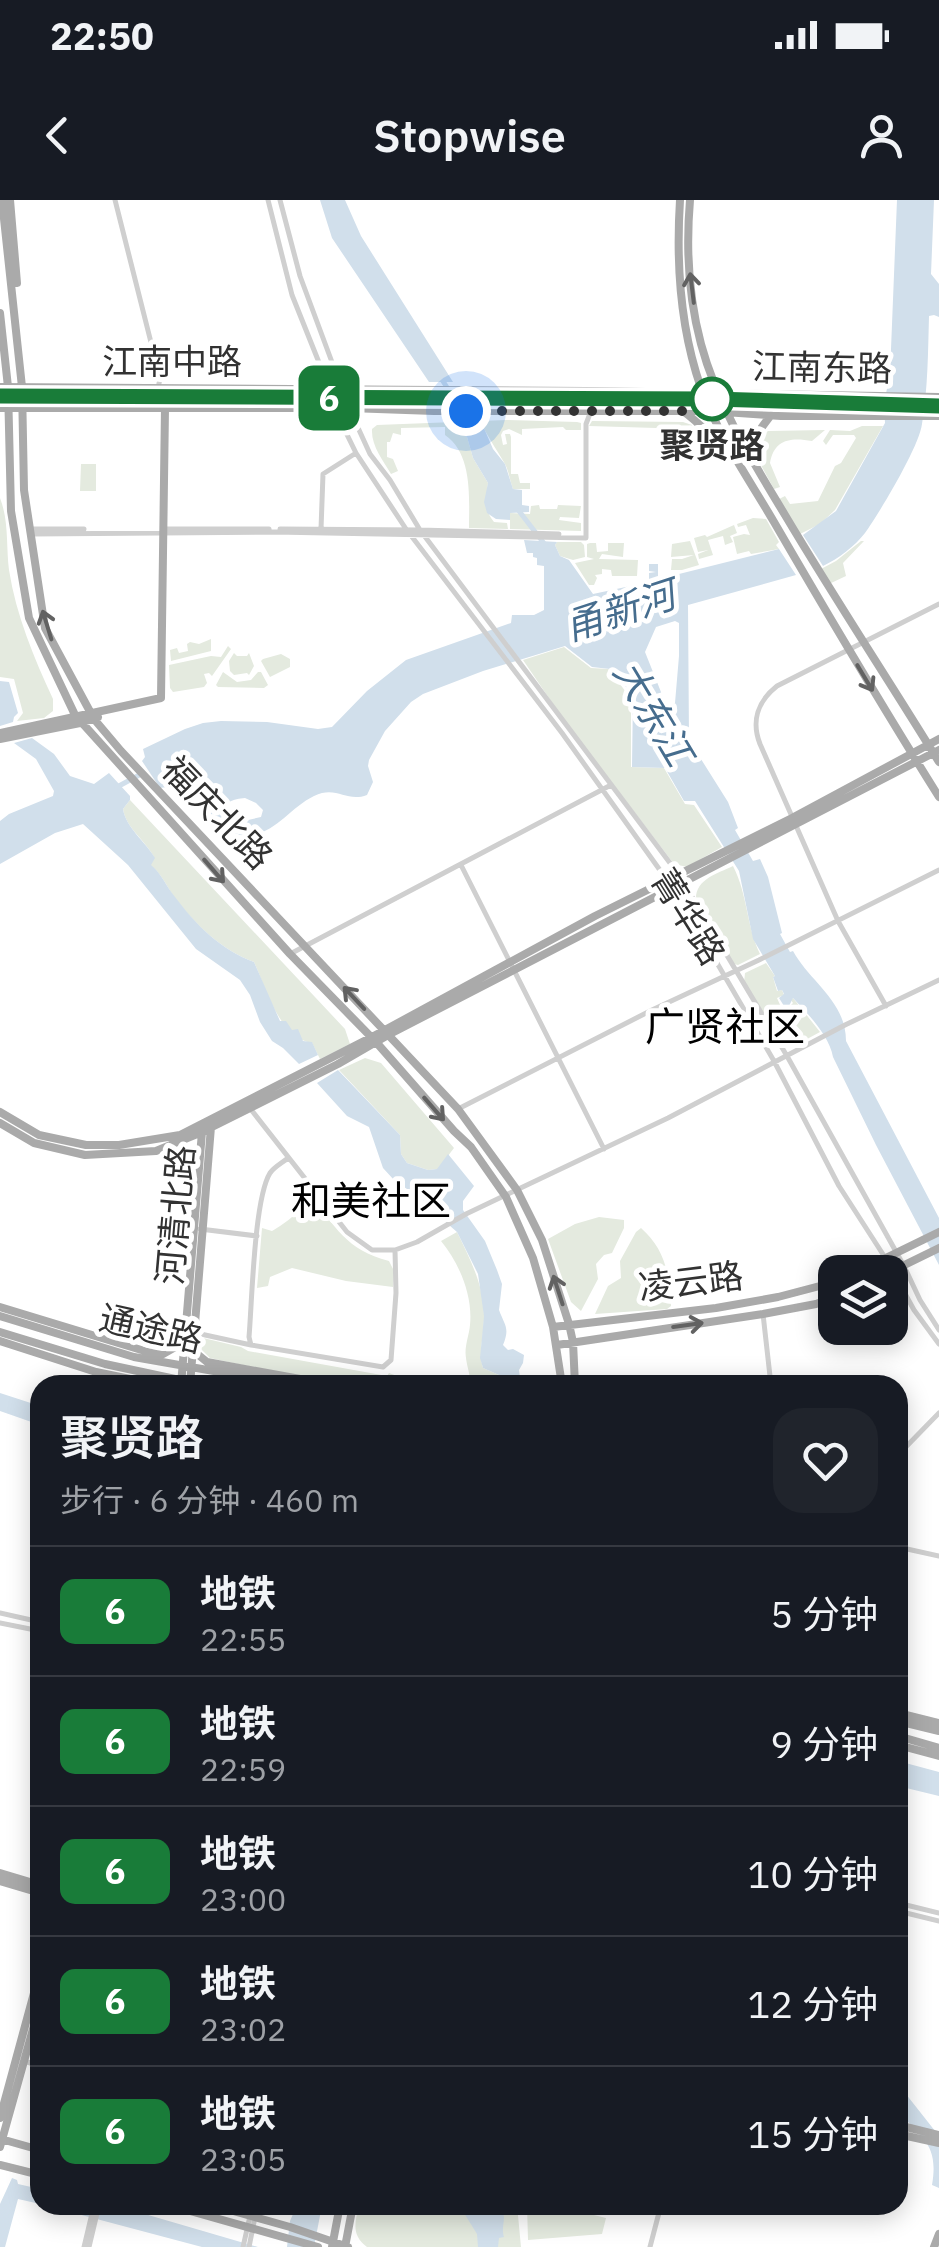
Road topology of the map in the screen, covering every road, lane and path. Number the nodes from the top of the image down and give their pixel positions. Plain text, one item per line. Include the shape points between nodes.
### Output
1 (6, 200) edge
2 (115, 200) edge
3 (268, 200) edge
4 (280, 200) edge
5 (680, 200) edge
6 (690, 200) edge
7 (0, 313) edge
8 (0, 370) edge
9 (4, 387) edge
10 (22, 387) junction
11 (158, 389) junction
12 (330, 390) junction
13 (344, 390) junction
14 (704, 394) junction
15 (719, 394) junction
16 (939, 396) edge
17 (4, 408) edge
18 (23, 408) junction
19 (166, 408) junction
20 (334, 408) junction
21 (348, 408) junction
22 (579, 411) junction
23 (591, 411) junction
24 (683, 411) junction
25 (710, 411) junction
26 (726, 412) junction
27 (772, 415) junction
28 (939, 416) edge
29 (356, 453) junction
30 (736, 456) junction
31 (753, 461) junction
32 (321, 529) junction
33 (164, 531) junction
34 (30, 532) junction
35 (408, 532) junction
36 (423, 532) junction
37 (585, 536) junction
38 (939, 604) edge
39 (863, 642) junction
40 (848, 650) junction
41 (92, 715) junction
42 (78, 719) junction
43 (4, 735) edge
44 (939, 739) edge
45 (933, 749) edge
46 (914, 757) junction
47 (939, 762) edge
48 (611, 785) junction
49 (603, 790) junction
50 (939, 797) edge
51 (794, 822) junction
52 (461, 865) junction
53 (939, 870) edge
54 (680, 878) junction
55 (670, 884) junction
56 (838, 921) junction
57 (306, 946) junction
58 (290, 954) junction
59 (513, 966) junction
60 (736, 971) junction
61 (726, 976) junction
62 (939, 980) edge
63 (886, 1006) junction
64 (386, 1033) junction
65 (374, 1039) junction
66 (787, 1056) junction
67 (559, 1058) junction
68 (774, 1061) junction
69 (310, 1072) junction
70 (249, 1108) junction
71 (458, 1109) junction
72 (0, 1112) edge
73 (0, 1123) edge
74 (212, 1127) junction
75 (202, 1132) junction
76 (604, 1148) junction
77 (288, 1158) junction
78 (517, 1190) junction
79 (506, 1197) junction
80 (192, 1228) junction
81 (203, 1229) junction
82 (939, 1232) edge
83 (257, 1236) junction
84 (395, 1250) junction
85 (935, 1250) edge
86 (898, 1253) junction
87 (883, 1255) edge
88 (894, 1255) edge
89 (908, 1264) edge
90 (908, 1274) edge
91 (818, 1287) edge
92 (908, 1300) edge
93 (818, 1303) edge
94 (0, 1307) edge
95 (763, 1314) junction
96 (0, 1316) edge
97 (570, 1324) junction
98 (553, 1327) junction
99 (939, 1330) edge
100 (189, 1331) junction
101 (0, 1332) edge
102 (0, 1341) edge
103 (573, 1342) junction
104 (188, 1344) junction
105 (939, 1344) edge
106 (251, 1345) junction
107 (557, 1345) junction
108 (187, 1367) junction
109 (111, 1375) edge
110 (149, 1375) edge
111 (186, 1375) edge
112 (234, 1375) edge
113 (279, 1375) edge
114 (561, 1375) edge
115 (575, 1375) edge
116 (770, 1375) edge
117 (939, 1413) edge
118 (908, 1445) edge
119 (908, 1549) edge
120 (939, 1556) edge
121 (0, 1613) edge
122 (30, 1620) edge
123 (0, 1622) edge
124 (30, 1629) edge
125 (908, 1716) edge
126 (908, 1722) edge
127 (939, 1727) edge
128 (908, 1739) edge
129 (908, 1748) edge
130 (939, 1748) edge
131 (939, 1756) edge
132 (0, 1873) edge
133 (0, 1880) edge
134 (30, 1882) edge
135 (30, 1890) edge
136 (908, 1905) edge
137 (908, 1913) edge
138 (939, 1913) edge
139 (939, 1921) edge
140 (30, 2016) edge
141 (30, 2032) edge
142 (20, 2060) junction
143 (30, 2063) edge
144 (0, 2118) edge
145 (908, 2127) edge
146 (939, 2135) edge
147 (908, 2136) edge
148 (1, 2142) edge
149 (939, 2144) edge
150 (30, 2148) edge
151 (0, 2165) edge
152 (30, 2172) edge
153 (94, 2215) edge
154 (206, 2215) edge
155 (249, 2215) edge
156 (338, 2215) edge
157 (351, 2215) edge
158 (658, 2215) edge
159 (253, 2216) junction
160 (250, 2227) junction
161 (939, 2234) edge
162 (316, 2243) edge
163 (333, 2244) edge
164 (86, 2247) edge
165 (246, 2247) edge
166 (346, 2247) edge
167 (650, 2247) edge
168 (934, 2247) edge

1 - 10 main road, 福庆北路
2 - 11 street
3 - 12 street, 菁华路 via 292,295
4 - 13 street via 300,276
5 - 14 main road via 683,310
15 -> 6 main road via 700,340 691,282
7 - 9 main road, 福庆北路
8 - 9 main road
9 - 10 main road, 江南中路
9 - 17 main road, 福庆北路
10 - 11 main road, 江南中路
10 - 18 main road, 福庆北路
11 - 12 main road, 江南中路
12 - 13 main road, 江南中路
12 - 20 street, 菁华路
13 - 14 main road, 江南东路
13 - 21 street
14 - 15 main road, 江南东路
14 - 25 main road
15 - 16 main road, 江南东路
15 - 26 main road
17 - 18 main road, 江南中路
17 - 42 main road, 福庆北路 via 28,618
18 - 19 main road, 江南中路
18 - 34 main road, 福庆北路
19 - 20 main road, 江南中路
19 - 33 main road
20 - 21 main road, 江南中路
20 - 29 street, 菁华路
21 - 22 main road, 江南东路
21 - 36 street
22 - 23 main road, 江南东路
22 - 37 street
23 - 24 main road, 江南东路
23 - 37 street
24 - 25 main road, 江南东路
24 - 30 main road
25 - 26 main road, 江南东路
25 - 30 main road
26 - 27 main road, 江南东路
26 - 31 main road
27 - 28 main road, 江南东路
27 - 31 main road via 758,431
29 - 32 street via 323,474
29 - 35 street, 菁华路
30 - 40 main road
31 - 39 main road
32 - 33 street
32 - 35 street
33 - 34 street
33 - 35 street
33 - 41 main road via 161,698
41 -> 34 main road, 福庆北路 via 45,628
35 - 36 street
35 - 49 street, 菁华路
36 - 37 street
36 - 48 street
38 - 39 street
39 - 40 street
39 - 45 main road
40 -> 46 main road
40 - 51 street via 777,686 757,712 756,734
41 - 42 main road
41 - 57 main road, 福庆北路
42 - 43 main road
42 -> 58 main road, 福庆北路
44 - 45 main road
45 - 46 main road
45 - 47 main road
46 - 50 main road
46 - 51 main road
48 - 49 street
48 - 54 street
49 - 52 street
49 - 55 street, 菁华路
51 - 54 main road
51 - 56 street
52 - 57 street
52 - 59 street
53 - 56 street
54 - 55 main road
54 - 60 street
55 - 59 main road
55 - 61 street, 菁华路
56 - 60 street
56 - 63 street
57 - 58 street
64 -> 57 main road, 福庆北路
58 - 65 main road, 福庆北路
59 - 64 main road
59 - 67 street
60 - 61 street
60 - 66 street
61 - 67 street
61 - 68 street, 菁华路
62 - 63 street
63 - 66 street
64 - 65 main road
64 - 71 main road, 福庆北路
65 - 69 main road
65 - 69 main road via 331,1067
65 -> 79 main road, 福庆北路 via 471,1147
66 - 68 street
66 - 86 street
67 - 71 street
67 - 76 street
68 - 76 street
68 - 87 street, 菁华路
69 - 70 main road
69 - 72 main road via 180,1135 120,1145 39,1135
70 - 74 main road
70 - 77 street
71 - 78 main road, 福庆北路
73 - 75 main road via 34,1143 85,1155 156,1150
74 - 75 main road
74 - 81 main road, 河清北路
75 - 80 main road, 河清北路
76 - 78 street
77 - 83 street via 271,1171 264,1188
77 - 84 street via 347,1232 372,1250
78 - 79 street
97 -> 78 main road, 福庆北路
79 - 84 street
79 - 98 main road, 福庆北路
80 - 81 street
80 - 100 main road, 河清北路
81 - 83 street
81 - 100 main road, 河清北路
82 - 86 main road
83 - 106 street
84 - 106 street via 390,1360 383,1367
85 - 89 main road
86 - 88 main road
90 - 99 street
91 - 97 main road, 凌云路 via 716,1308
92 - 105 street, 菁华路
93 - 95 main road, 凌云路
94 - 104 main road via 148,1352
103 -> 95 main road, 凌云路
95 - 116 street
96 - 108 main road, 通途路
97 - 98 main road, 凌云路
97 - 103 main road, 福庆北路
98 - 107 main road, 福庆北路
100 - 104 main road, 河清北路
100 - 106 street
101 - 110 main road, 通途路
102 - 109 main road
103 - 107 main road, 凌云路
103 - 115 main road, 福庆北路
104 - 108 main road, 河清北路
104 - 113 main road via 207,1362
107 - 114 main road, 福庆北路
108 - 111 main road, 河清北路
108 - 112 main road, 通途路
117 - 118 street
119 - 120 street
121 - 122 street
123 - 124 street
125 - 127 main road
126 - 127 main road
128 - 130 main road
129 - 131 main road
132 - 134 main road
133 - 135 main road
136 - 138 street
137 - 139 street
140 - 142 main road
141 - 142 main road
142 - 143 street
142 - 144 main road
142 - 148 main road
145 - 146 main road
147 - 149 main road
148 - 150 main road
151 - 152 main road
153 - 164 street
154 - 160 main road
155 - 159 main road
156 - 163 main road
157 - 166 main road
158 - 167 street
159 - 160 street
159 - 162 main road
160 - 162 main road
160 - 165 street
161 - 168 main road
162 - 163 main road
163 - 166 main road

